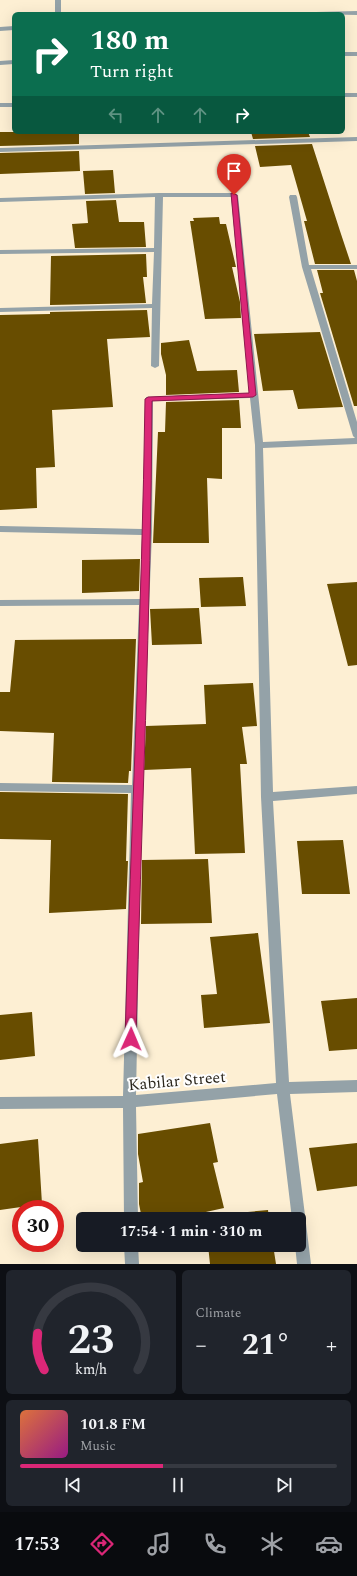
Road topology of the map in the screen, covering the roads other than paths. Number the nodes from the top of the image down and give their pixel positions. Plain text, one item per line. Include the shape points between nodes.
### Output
1 (58, 0) edge
2 (58, 12) edge
3 (345, 13) edge
4 (357, 13) edge
5 (12, 28) edge
6 (0, 29) edge
7 (345, 54) edge
8 (357, 54) edge
9 (12, 62) edge
10 (0, 63) edge
11 (345, 95) edge
12 (357, 95) edge
13 (0, 105) edge
14 (12, 105) edge
15 (357, 139) edge
16 (0, 150) edge
17 (159, 195) junction
18 (293, 197) dead end
19 (0, 200) edge
20 (158, 250) junction
21 (0, 252) edge
22 (306, 267) junction
23 (357, 268) edge
24 (156, 306) junction
25 (0, 310) edge
26 (155, 366) dead end
27 (253, 395) junction
28 (357, 436) edge
29 (357, 441) edge
30 (259, 445) junction
31 (0, 529) edge
32 (147, 532) junction
33 (0, 602) edge
34 (145, 602) junction
35 (0, 787) edge
36 (137, 789) junction
37 (357, 790) edge
38 (267, 797) junction
39 (357, 1086) edge
40 (283, 1088) junction
41 (129, 1102) junction
42 (0, 1103) edge
43 (131, 1212) edge
44 (298, 1212) edge
45 (131, 1252) edge
46 (303, 1252) edge
47 (132, 1264) edge
48 (304, 1264) edge

1 - 2 street
3 - 4 street
5 - 6 street
7 - 8 street
9 - 10 street
11 - 12 street
13 - 14 street
15 - 16 street
17 - 19 street
17 - 20 street
17 - 27 street via 234,195
18 - 22 street
20 - 21 street
20 - 24 street
22 - 23 street
22 - 28 street
24 - 25 street
24 - 26 street
27 - 30 street
27 - 32 street via 148,399
29 - 30 street
30 - 38 street
31 - 32 street
32 - 34 street
33 - 34 street
34 - 36 street
35 - 36 street
36 - 41 street
37 - 38 street
38 - 40 street
39 - 40 street, Kabilar Street
40 - 41 street, Kabilar Street
40 - 44 street
41 - 42 street, Kabilar Street
41 - 43 street
45 - 47 street
46 - 48 street

